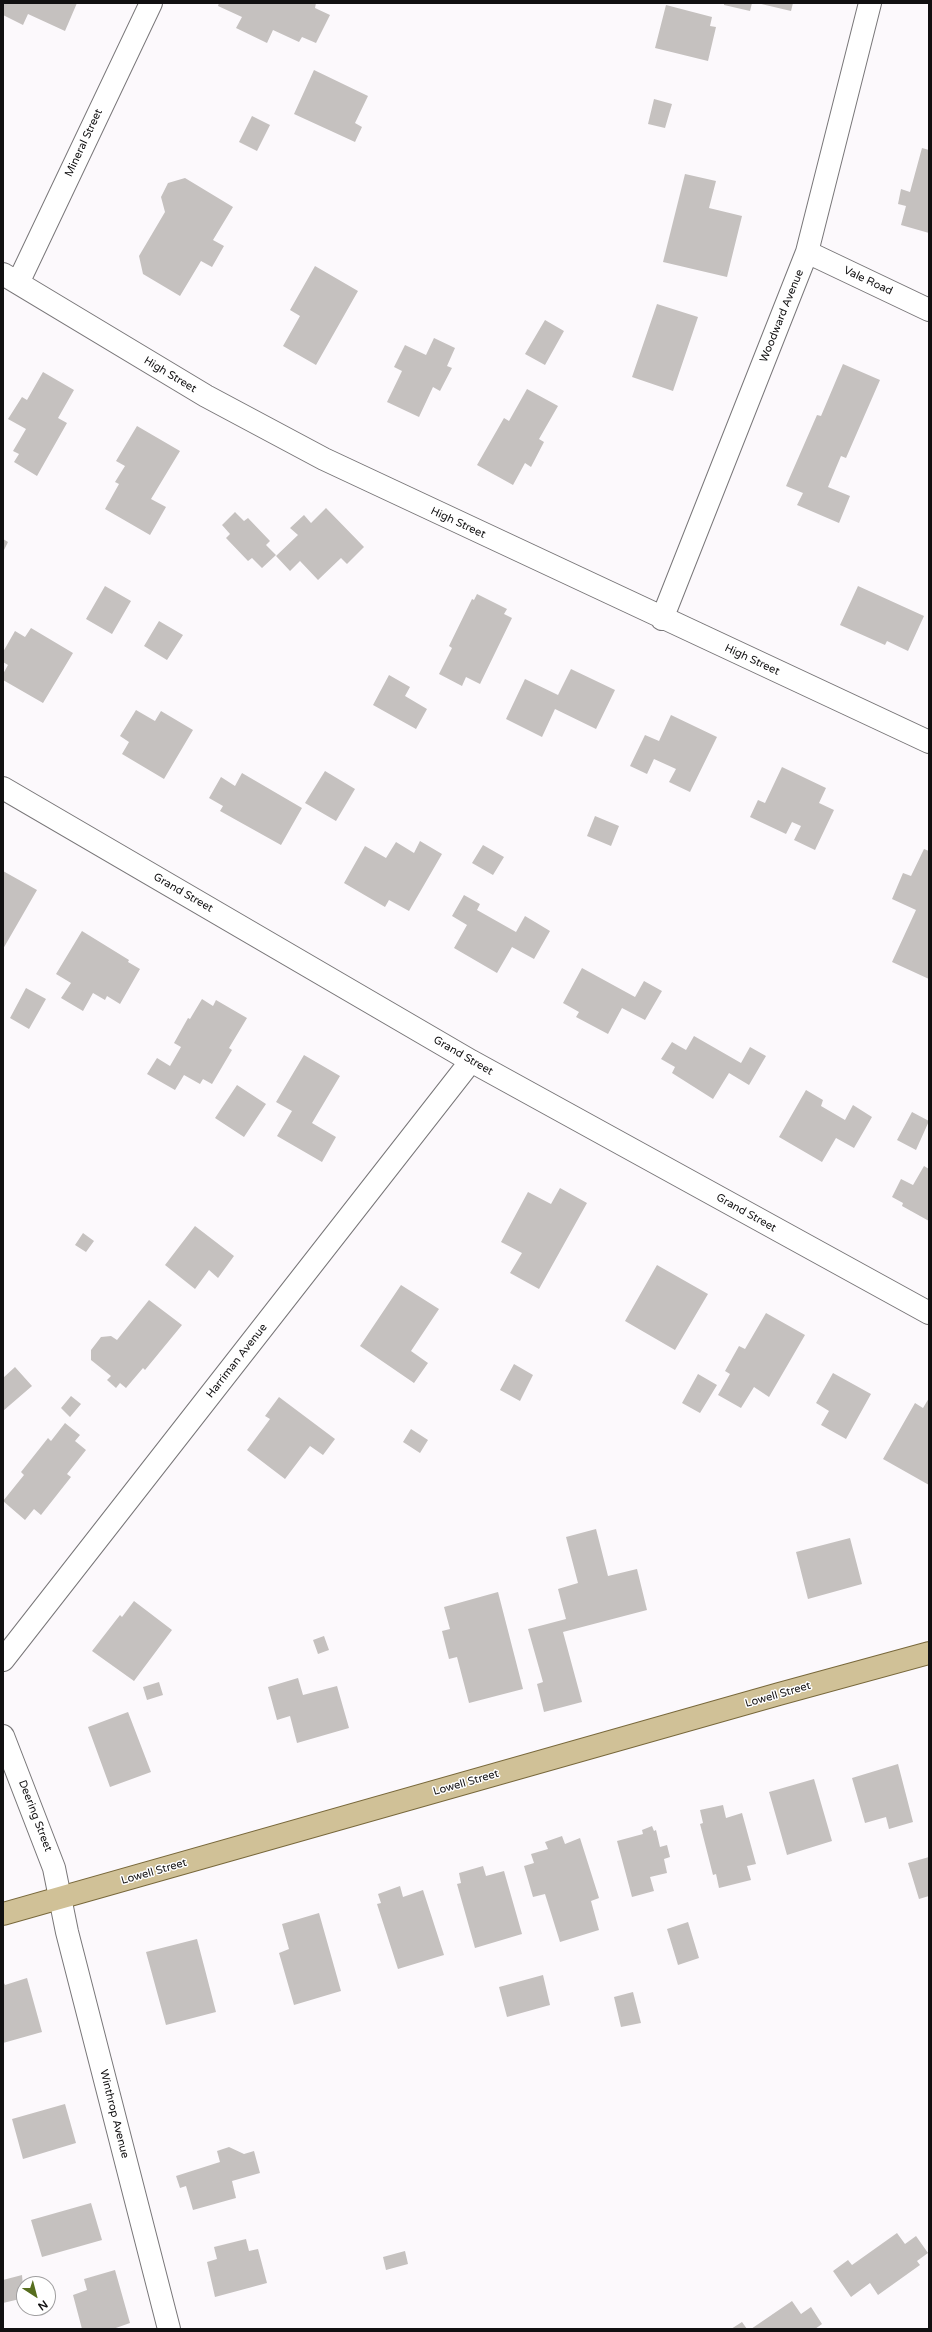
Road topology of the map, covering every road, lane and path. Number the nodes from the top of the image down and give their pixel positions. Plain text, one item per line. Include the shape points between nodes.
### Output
1 (151, 3) edge
2 (870, 3) edge
3 (807, 252) junction
4 (10, 278) edge
5 (929, 310) edge
6 (662, 619) junction
7 (929, 742) edge
8 (3, 788) edge
9 (471, 1061) junction
10 (929, 1313) edge
11 (929, 1654) edge
12 (3, 1660) edge
13 (3, 1736) edge
14 (60, 1898) junction
15 (3, 1914) edge
16 (170, 2329) edge

1 - 4 street, Mineral Street
2 - 3 street, Woodward Avenue
3 - 5 street, Vale Road
3 - 6 street, Woodward Avenue
4 - 6 street, High Street via 206,396 277,435 424,508
6 - 7 street, High Street
8 - 9 street, Grand Street
9 - 10 street, Grand Street
9 - 12 street, Harriman Avenue
11 - 14 main road, Lowell Street via 771,1696
13 - 14 street, Deering Street via 47,1846
14 - 15 main road, Lowell Street
14 - 16 street, Winthrop Avenue

